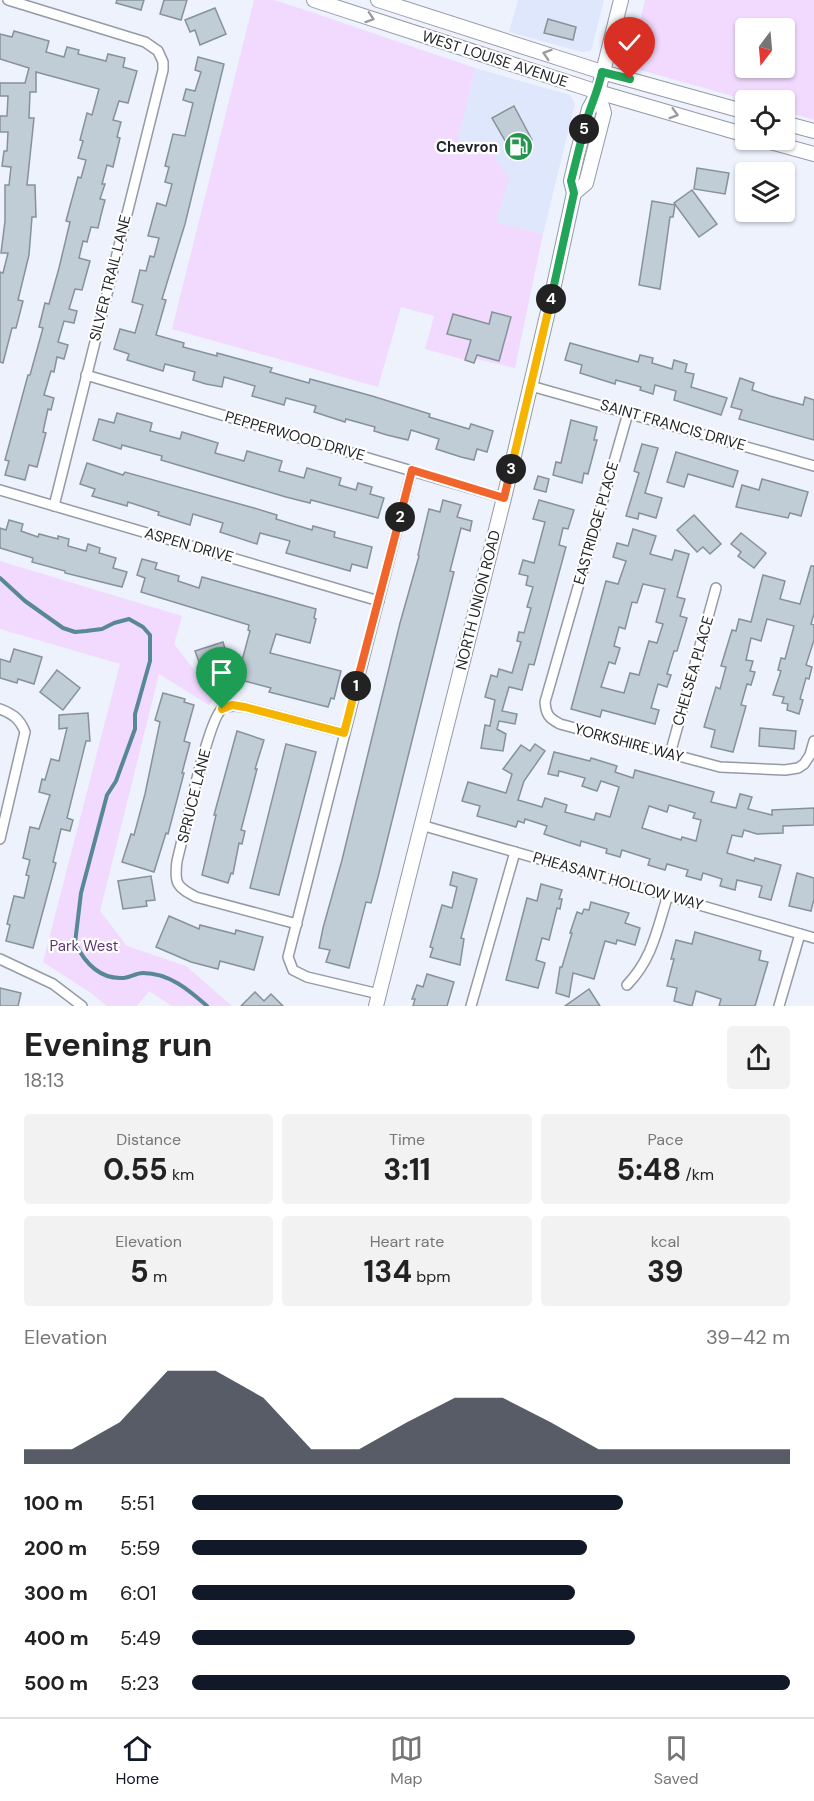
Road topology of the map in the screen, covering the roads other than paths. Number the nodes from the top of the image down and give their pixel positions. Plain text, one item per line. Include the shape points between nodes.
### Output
1 (8, 0) edge
2 (314, 0) edge
3 (378, 0) edge
4 (621, 0) edge
5 (602, 72) junction
6 (598, 92) junction
7 (735, 109) edge
8 (795, 126) edge
9 (814, 131) edge
10 (735, 132) edge
11 (795, 149) edge
12 (814, 154) edge
13 (86, 375) junction
14 (531, 386) junction
15 (628, 413) junction
16 (814, 466) edge
17 (412, 470) junction
18 (0, 490) edge
19 (504, 498) junction
20 (54, 506) junction
21 (716, 588) dead end
22 (379, 601) junction
23 (565, 633) joint
24 (0, 709) edge
25 (344, 733) junction
26 (814, 741) edge
27 (670, 754) junction
28 (422, 825) junction
29 (0, 839) edge
30 (515, 852) junction
31 (668, 895) junction
32 (297, 924) junction
33 (800, 934) junction
34 (814, 938) edge
35 (0, 959) edge
36 (627, 985) dead end
37 (378, 1000) edge
38 (82, 1006) edge
39 (471, 1006) edge
40 (779, 1006) edge

1 - 13 street, SILVER TRAIL LANE via 136,38 158,51 163,62
2 -> 6 street, WEST LOUISE AVENUE
5 -> 3 street, WEST LOUISE AVENUE
4 - 5 street, NORTH UNION ROAD
5 - 6 street, NORTH UNION ROAD
5 - 7 street, WEST LOUISE AVENUE
6 -> 10 street, WEST LOUISE AVENUE
6 - 14 street, NORTH UNION ROAD via 589,109 573,172 574,193
8 - 9 street
11 - 12 street
13 - 17 street, PEPPERWOOD DRIVE
13 - 20 street, SILVER TRAIL LANE
14 - 15 street, SAINT FRANCIS DRIVE
14 - 19 street, NORTH UNION ROAD
15 - 16 street, SAINT FRANCIS DRIVE
15 - 23 street, EASTRIDGE PLACE
17 - 19 street, PEPPERWOOD DRIVE
17 - 22 street
18 - 20 street, ASPEN DRIVE
19 - 28 street, NORTH UNION ROAD
20 - 22 street, ASPEN DRIVE
21 - 27 street, CHELSEA PLACE
22 - 25 street
23 - 27 street, YORKSHIRE WAY via 544,702 549,718
24 - 29 street via 21,721 25,732
25 - 32 street
25 - 32 street, SPRUCE LANE via 245,707 232,705 222,709 208,740 177,861 176,881 188,893
26 - 27 street, YORKSHIRE WAY via 804,764 785,770 720,767
28 - 30 street, PHEASANT HOLLOW WAY
28 - 37 street, NORTH UNION ROAD
30 - 31 street, PHEASANT HOLLOW WAY
30 - 39 street
31 - 33 street, PHEASANT HOLLOW WAY
31 - 36 street via 648,958
32 - 37 street via 288,957 293,970
33 - 34 street, PHEASANT HOLLOW WAY
33 - 40 street
35 - 38 street via 53,984

